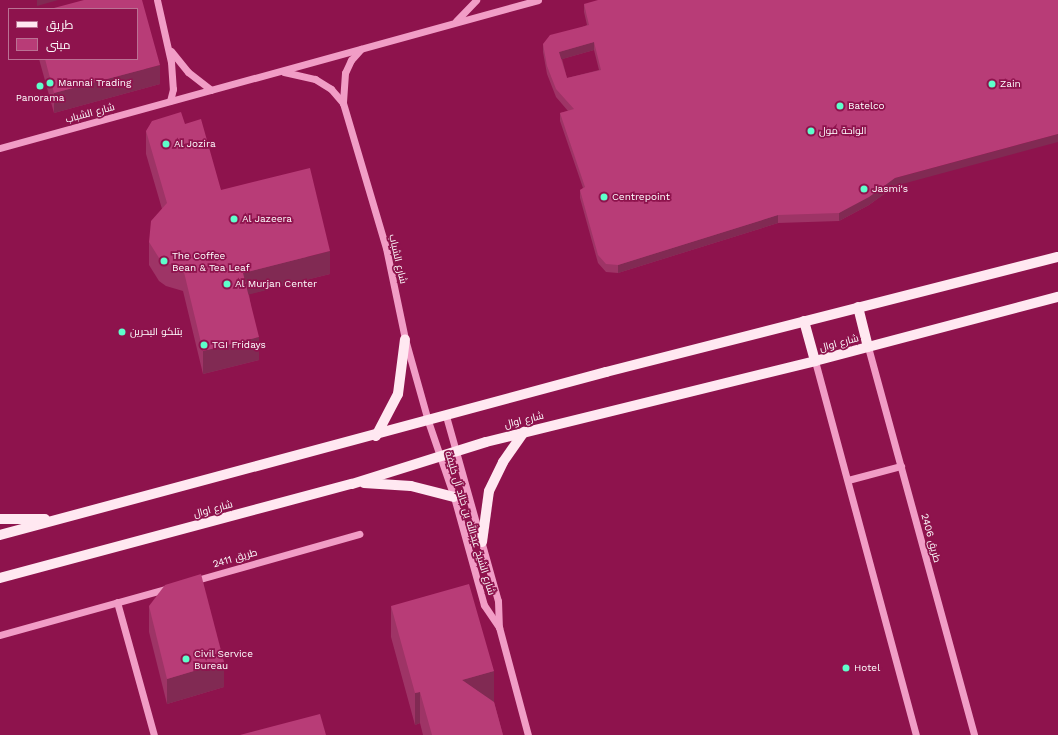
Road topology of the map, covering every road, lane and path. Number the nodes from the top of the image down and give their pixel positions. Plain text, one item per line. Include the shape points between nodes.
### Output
1 (157, 0) edge
2 (476, 0) edge
3 (505, 0) edge
4 (538, 0) edge
5 (507, 8) junction
6 (453, 24) junction
7 (169, 49) junction
8 (361, 49) junction
9 (278, 71) junction
10 (211, 90) junction
11 (170, 101) junction
12 (343, 103) junction
13 (0, 148) edge
14 (1058, 257) edge
15 (1058, 297) edge
16 (858, 307) junction
17 (804, 321) junction
18 (406, 339) junction
19 (868, 347) junction
20 (815, 361) junction
21 (446, 416) junction
22 (428, 421) junction
23 (524, 432) junction
24 (376, 436) junction
25 (456, 451) junction
26 (439, 456) junction
27 (901, 466) junction
28 (848, 480) junction
29 (352, 484) junction
30 (454, 497) junction
31 (0, 519) edge
32 (57, 519) junction
33 (359, 534) dead end
34 (0, 535) edge
35 (482, 542) junction
36 (0, 578) edge
37 (117, 602) junction
38 (499, 627) junction
39 (0, 634) edge
40 (154, 735) edge
41 (528, 735) edge
42 (916, 735) edge
43 (974, 735) edge

1 - 7 street
2 - 6 street
3 - 5 street
4 - 5 street, شارع الشباب
5 - 6 street, شارع الشباب
6 - 8 street, شارع الشباب
7 - 10 street via 188,72
7 - 11 street via 173,75
8 - 9 street, شارع الشباب
8 - 12 street, شارع الشباب via 351,60 345,73
9 - 10 street, شارع الشباب
9 - 12 street, شارع الشباب via 315,79 331,89
10 - 11 street, شارع الشباب
11 - 13 street, شارع الشباب
12 - 18 street, شارع الشباب via 386,248
14 - 16 main road
15 - 19 main road, شارع اوال
16 - 17 main road
16 - 19 main road
17 - 20 main road
17 - 21 main road
18 - 22 street, شارع الشباب
18 - 24 main road via 398,394
19 - 20 main road, شارع اوال
19 - 27 street, طريق 2406
20 - 23 main road, شارع اوال
20 - 28 street
21 - 22 main road
21 - 25 street, شارع الشيخ عبدالله بن خالد آل خليفة
22 - 24 main road
22 - 26 street, شارع الشيخ عبدالله بن خالد آل خليفة
23 - 25 main road, شارع اوال
23 - 35 main road via 503,462 489,491
24 - 32 main road
25 - 26 main road, شارع اوال
25 - 35 street, شارع الشيخ عبدالله بن خالد آل خليفة
26 - 29 main road, شارع اوال
26 - 30 street, شارع الشيخ عبدالله بن خالد آل خليفة
27 - 28 street
27 - 43 street, طريق 2406
28 - 42 street
29 - 30 main road via 405,485
29 - 36 main road, شارع اوال
30 - 38 street, شارع الشيخ عبدالله بن خالد آل خليفة via 484,605
31 - 32 main road
32 - 34 main road
33 - 37 street, طريق 2411
35 - 38 street, شارع الشيخ عبدالله بن خالد آل خليفة via 498,601
37 - 39 street, طريق 2411
37 - 40 street
38 - 41 street, شارع الشيخ عبدالله بن خالد آل خليفة

